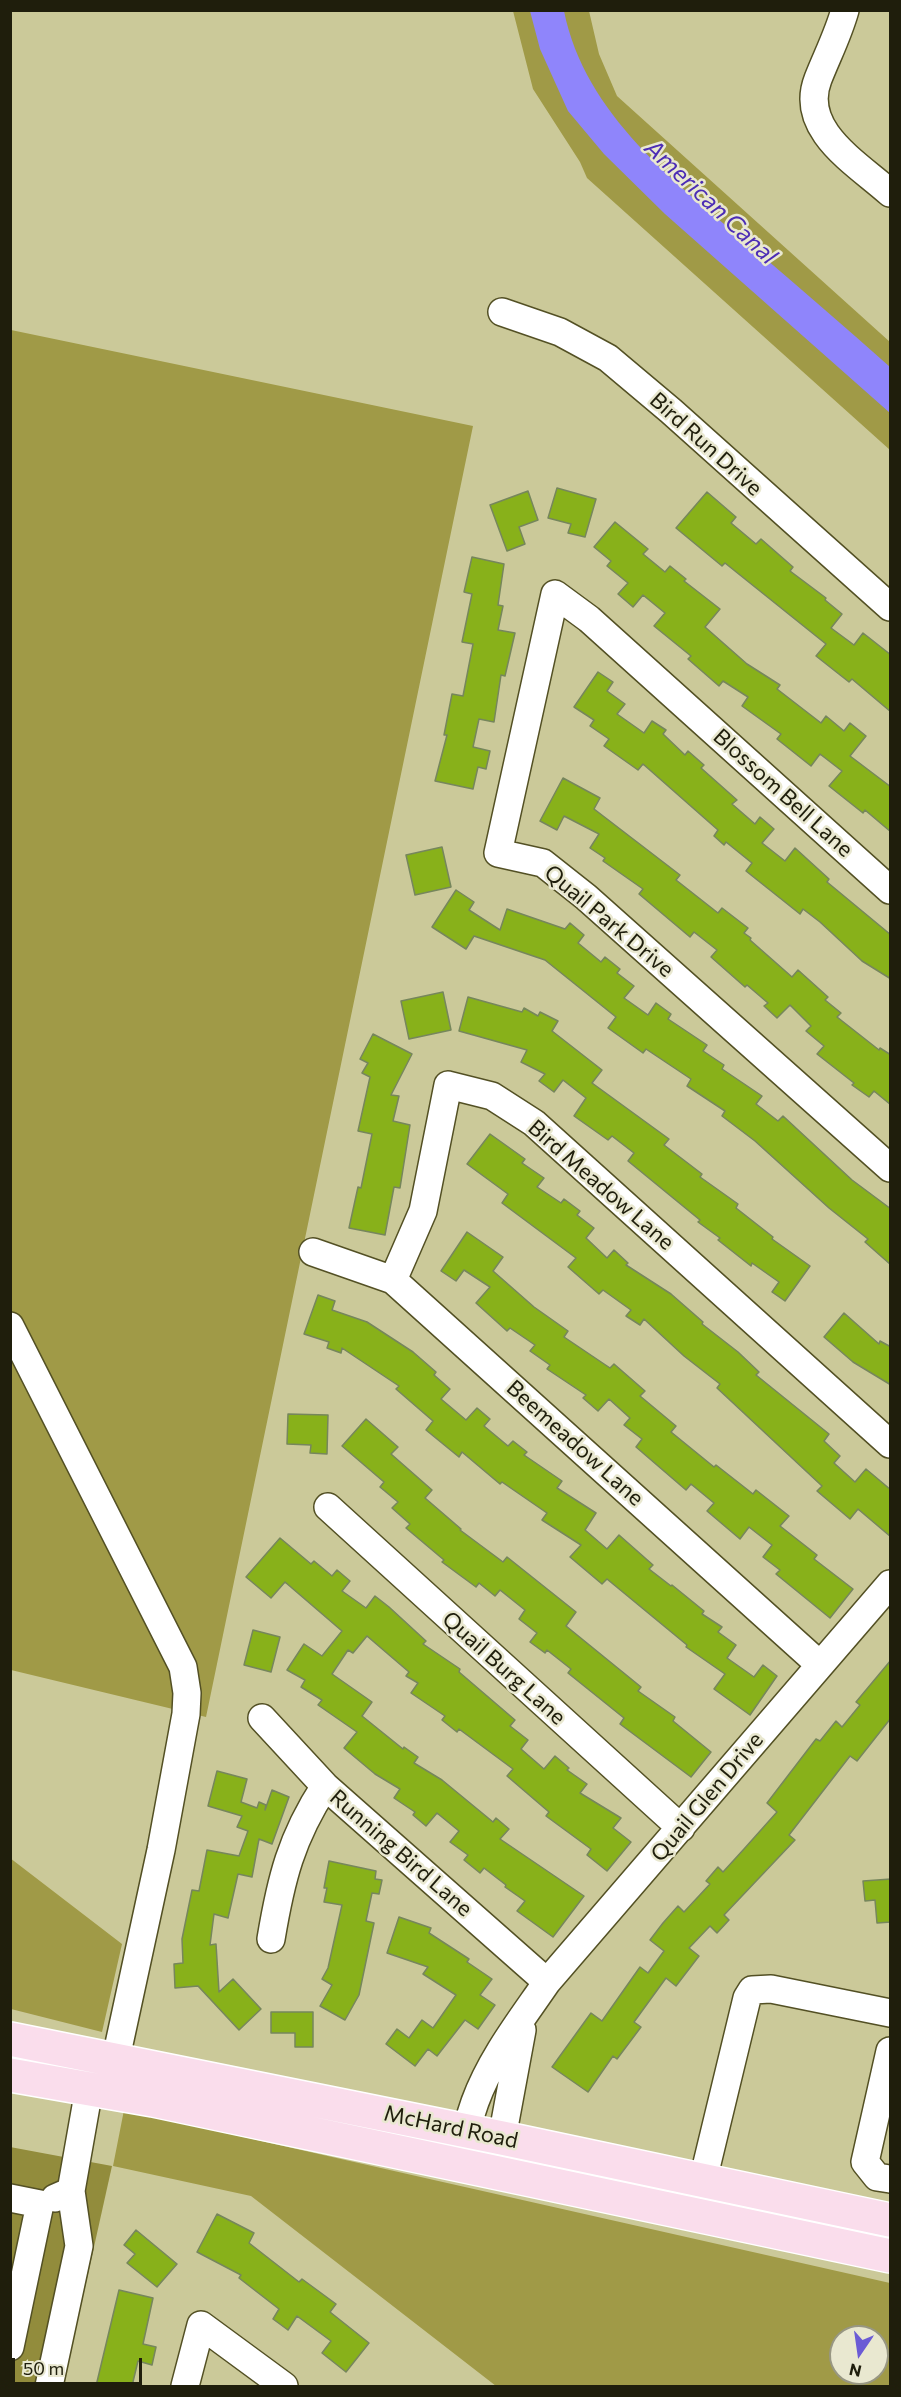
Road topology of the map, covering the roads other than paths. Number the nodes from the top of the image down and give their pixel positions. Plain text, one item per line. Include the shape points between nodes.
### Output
1 (845, 10) edge
2 (891, 193) edge
3 (502, 312) dead end
4 (891, 607) edge
5 (676, 697) joint
6 (891, 890) edge
7 (891, 1168) edge
8 (313, 1252) dead end
9 (393, 1280) junction
10 (10, 1326) edge
11 (891, 1444) edge
12 (328, 1507) dead end
13 (891, 1584) edge
14 (819, 1664) junction
15 (262, 1718) dead end
16 (325, 1786) junction
17 (681, 1828) junction
18 (271, 1939) dead end
19 (547, 1982) junction
20 (526, 2012) junction
21 (891, 2013) edge
22 (10, 2039) edge
23 (891, 2051) edge
24 (116, 2058) junction
25 (10, 2075) edge
26 (89, 2089) junction
27 (468, 2131) junction
28 (502, 2138) junction
29 (453, 2163) junction
30 (487, 2170) junction
31 (891, 2179) edge
32 (703, 2180) junction
33 (71, 2191) junction
34 (10, 2198) edge
35 (40, 2204) junction
36 (891, 2220) edge
37 (891, 2256) edge
38 (10, 2347) edge
39 (274, 2379) edge
40 (49, 2386) edge
41 (185, 2386) edge

1 - 2 street via 817,80 812,98 815,116 824,134
3 - 4 street, Bird Run Drive via 560,332 608,358
5 - 6 street, Blossom Bell Lane
5 - 7 street, Quail Park Drive via 589,619 555,594 498,853 543,863 586,897
8 - 9 street, Beemeadow Lane
9 - 11 street, Bird Meadow Lane via 423,1210 448,1085 492,1096 534,1123
9 - 14 street, Beemeadow Lane
10 - 24 street via 183,1667 188,1693 161,1850
12 - 17 street, Quail Burg Lane
13 - 14 street, Quail Glen Drive
14 - 17 street, Quail Glen Drive
15 - 16 street, Running Bird Lane
16 - 18 street via 303,1820 280,1886
16 - 19 street, Running Bird Lane
17 - 19 street, Quail Glen Drive
19 - 20 street, Quail Glen Drive
20 - 27 street, Quail Glen Drive via 501,2049 476,2101
20 - 28 street, Quail Glen Drive
21 - 32 street via 771,1989 752,1990
22 - 24 main road, McHard Road
23 - 31 street via 866,2162 877,2177
24 - 27 main road, McHard Road
25 - 26 main road, McHard Road
26 - 29 main road, McHard Road
26 - 33 street
27 - 28 main road, McHard Road
27 - 29 street, Quail Glen Drive
28 - 30 street, Quail Glen Drive
28 - 32 main road, McHard Road
29 - 30 main road, McHard Road
30 - 37 main road, McHard Road
32 - 36 main road, McHard Road
33 - 35 street
33 - 40 street via 79,2246
34 - 35 street
35 - 38 street
39 - 41 street via 201,2325

